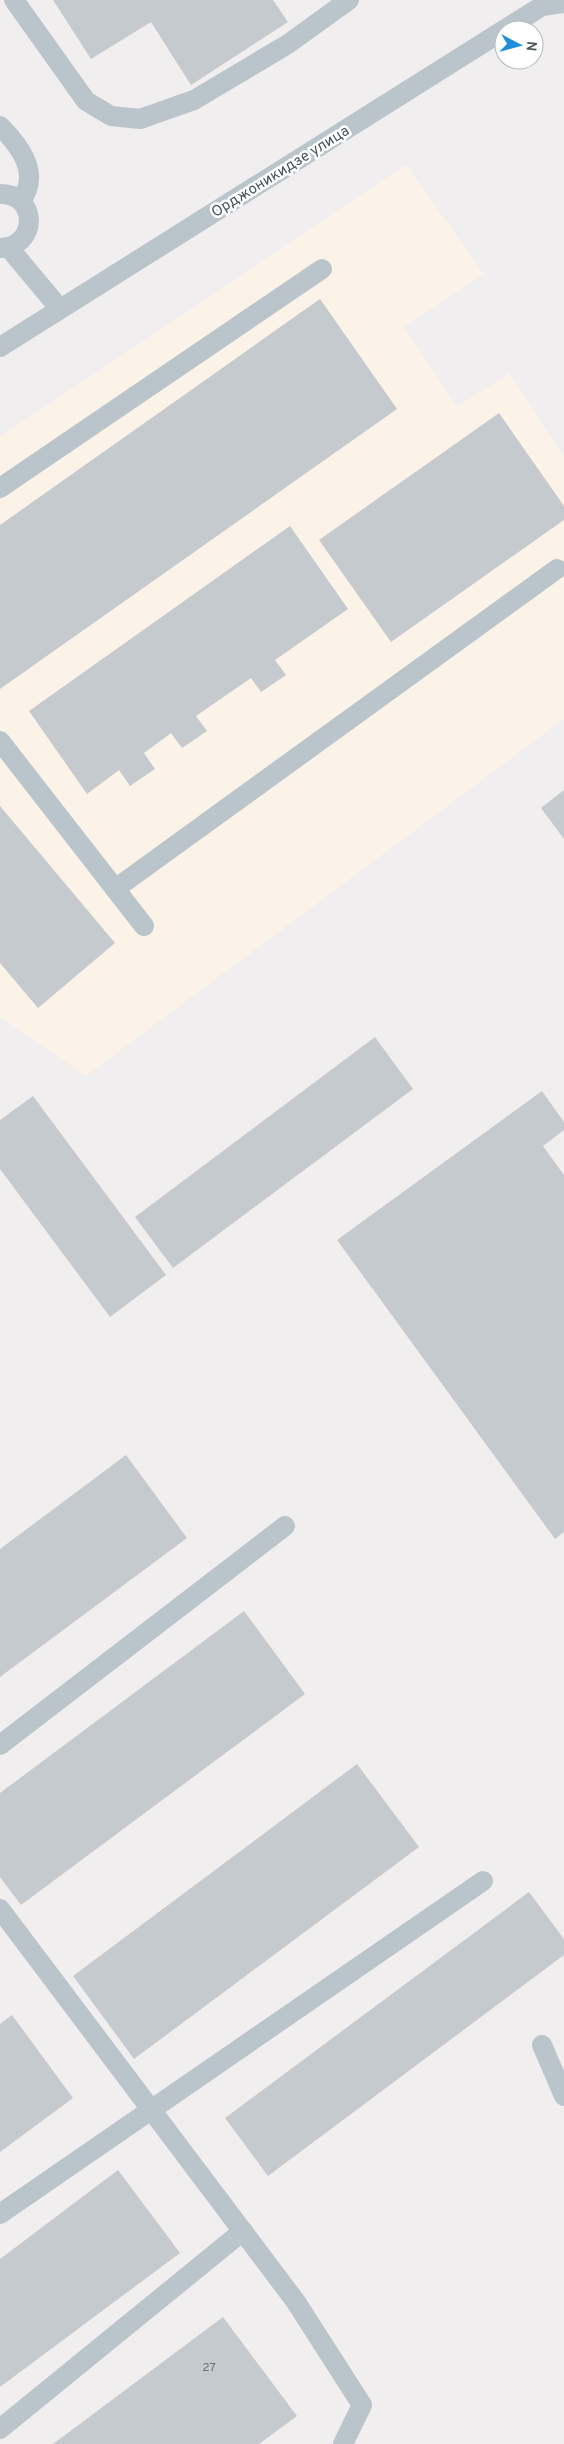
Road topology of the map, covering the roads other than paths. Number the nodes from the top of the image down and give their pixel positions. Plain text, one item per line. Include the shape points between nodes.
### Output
1 (14, 0) edge
2 (349, 0) edge
3 (564, 3) edge
4 (0, 126) edge
5 (0, 194) edge
6 (21, 201) junction
7 (5, 248) edge
8 (322, 269) dead end
9 (60, 310) junction
10 (0, 347) edge
11 (0, 488) edge
12 (557, 569) dead end
13 (0, 741) edge
14 (115, 889) junction
15 (144, 926) dead end
16 (285, 1526) dead end
17 (0, 1745) edge
18 (483, 1881) dead end
19 (0, 1909) edge
20 (542, 2045) dead end
21 (564, 2096) edge
22 (151, 2110) junction
23 (0, 2214) edge
24 (243, 2231) junction
25 (0, 2429) edge
26 (343, 2444) edge

1 - 2 lane via 86,101 111,116 140,119 194,100 288,44
3 - 9 lane, Орджоникидзе улица via 542,6
4 - 6 lane via 15,142 30,169 28,191
5 - 6 lane via 8,194
6 - 7 lane via 29,213 29,228 22,241
7 - 9 lane
8 - 11 lane
9 - 10 lane, Орджоникидзе улица
12 - 14 lane
13 - 14 lane
14 - 15 lane
16 - 17 lane
18 - 22 lane
19 - 22 lane
20 - 21 lane
22 - 23 lane
22 - 24 lane
24 - 25 lane
24 - 26 lane via 296,2302 362,2405

